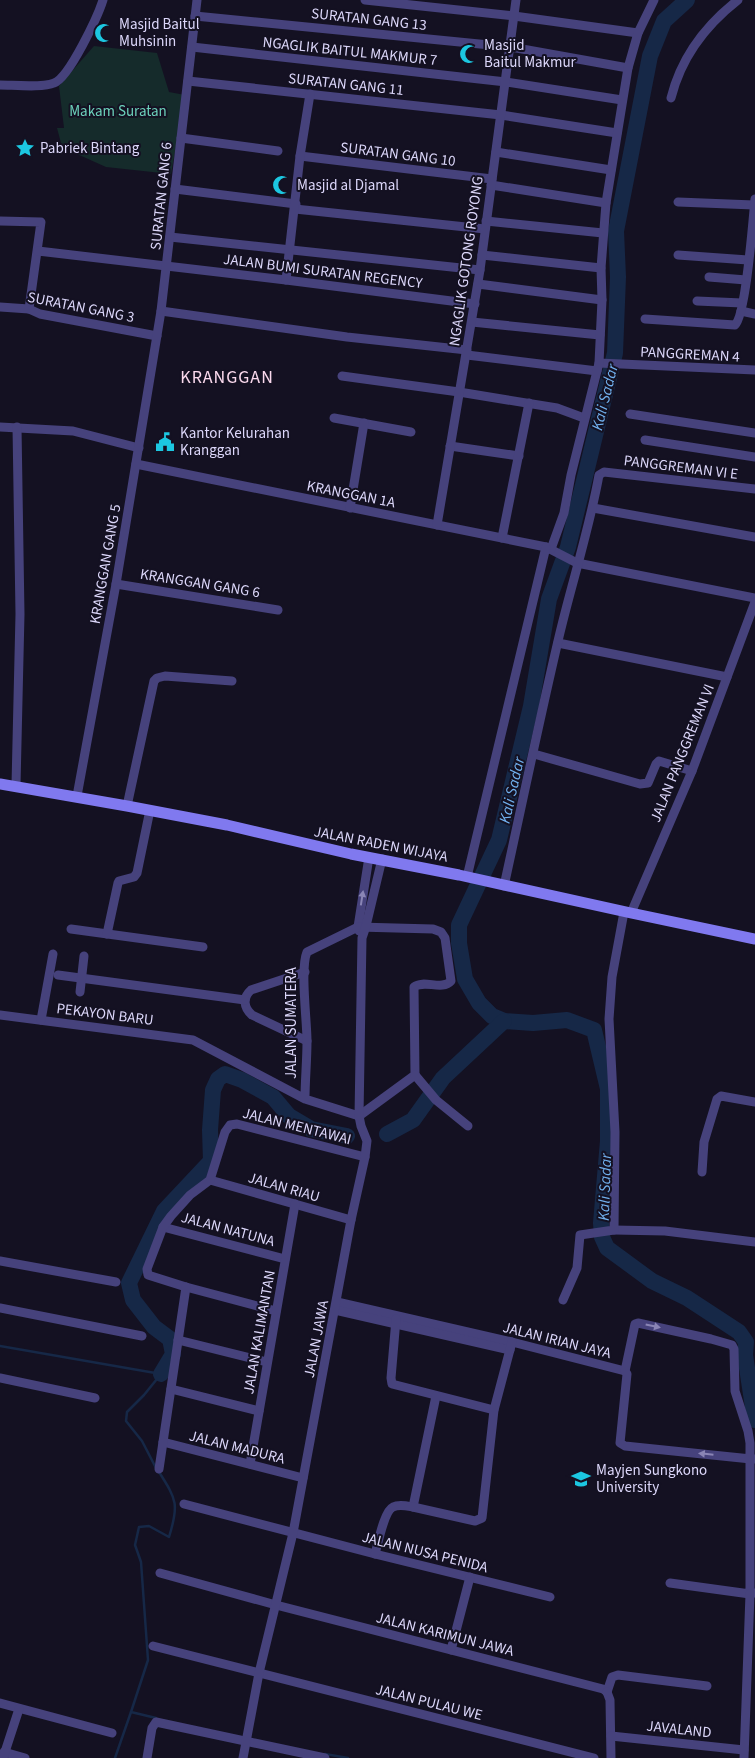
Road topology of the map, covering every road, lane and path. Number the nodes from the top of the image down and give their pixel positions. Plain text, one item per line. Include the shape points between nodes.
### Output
1 (102, 0) edge
2 (197, 0) edge
3 (365, 0) edge
4 (516, 0) edge
5 (738, 0) edge
6 (655, 1) edge
7 (196, 16) junction
8 (514, 16) junction
9 (638, 33) junction
10 (192, 47) junction
11 (510, 47) junction
12 (628, 68) junction
13 (188, 81) junction
14 (506, 82) junction
15 (0, 85) edge
16 (310, 94) junction
17 (671, 98) dead end
18 (622, 100) junction
19 (501, 115) junction
20 (617, 134) junction
21 (182, 138) junction
22 (278, 151) dead end
23 (496, 152) junction
24 (300, 156) junction
25 (611, 170) junction
26 (491, 182) junction
27 (175, 189) junction
28 (606, 202) junction
29 (678, 202) dead end
30 (755, 202) edge
31 (295, 207) junction
32 (0, 221) edge
33 (486, 225) junction
34 (603, 233) junction
35 (170, 237) junction
36 (291, 249) junction
37 (38, 251) junction
38 (482, 255) junction
39 (678, 255) dead end
40 (748, 260) junction
41 (167, 266) junction
42 (600, 268) junction
43 (480, 270) junction
44 (709, 277) dead end
45 (286, 280) junction
46 (746, 280) junction
47 (478, 284) junction
48 (602, 300) junction
49 (697, 301) dead end
50 (475, 304) junction
51 (0, 307) edge
52 (742, 307) junction
53 (29, 309) junction
54 (161, 311) junction
55 (755, 314) edge
56 (645, 319) dead end
57 (472, 322) junction
58 (600, 334) junction
59 (157, 336) junction
60 (467, 352) junction
61 (598, 367) junction
62 (755, 370) edge
63 (342, 376) dead end
64 (459, 392) junction
65 (529, 403) junction
66 (630, 414) dead end
67 (334, 418) dead end
68 (584, 418) junction
69 (364, 423) junction
70 (0, 427) edge
71 (18, 427) junction
72 (411, 432) dead end
73 (755, 433) edge
74 (645, 440) dead end
75 (450, 446) junction
76 (139, 448) junction
77 (520, 456) junction
78 (755, 457) edge
79 (136, 464) junction
80 (755, 489) edge
81 (350, 508) junction
82 (593, 508) junction
83 (437, 525) junction
84 (755, 537) edge
85 (502, 538) junction
86 (552, 550) junction
87 (573, 561) junction
88 (116, 584) junction
89 (755, 598) edge
90 (755, 602) edge
91 (278, 610) dead end
92 (558, 644) junction
93 (727, 677) junction
94 (232, 681) dead end
95 (534, 754) junction
96 (692, 771) junction
97 (0, 784) edge
98 (16, 785) junction
99 (77, 796) junction
100 (127, 806) junction
101 (150, 810) junction
102 (369, 857) junction
103 (382, 859) junction
104 (471, 878) junction
105 (502, 885) junction
106 (628, 913) junction
107 (362, 927) junction
108 (71, 929) dead end
109 (108, 934) junction
110 (755, 939) edge
111 (203, 947) dead end
112 (52, 954) dead end
113 (84, 956) dead end
114 (305, 972) junction
115 (58, 975) dead end
116 (81, 978) junction
117 (80, 992) dead end
118 (245, 1000) junction
119 (0, 1015) edge
120 (41, 1020) junction
121 (307, 1041) junction
122 (415, 1076) junction
123 (305, 1099) junction
124 (755, 1102) edge
125 (359, 1116) junction
126 (468, 1126) dead end
127 (365, 1157) junction
128 (702, 1172) dead end
129 (210, 1180) junction
130 (295, 1204) junction
131 (351, 1220) junction
132 (163, 1227) junction
133 (613, 1230) junction
134 (755, 1242) edge
135 (286, 1259) junction
136 (0, 1261) edge
137 (116, 1282) dead end
138 (186, 1287) junction
139 (563, 1300) dead end
140 (336, 1306) junction
141 (0, 1308) edge
142 (276, 1311) junction
143 (396, 1320) junction
144 (142, 1336) dead end
145 (178, 1340) junction
146 (511, 1346) junction
147 (267, 1362) junction
148 (625, 1371) junction
149 (0, 1378) edge
150 (171, 1389) junction
151 (436, 1396) junction
152 (95, 1398) dead end
153 (494, 1410) junction
154 (259, 1411) junction
155 (163, 1442) junction
156 (753, 1459) edge
157 (250, 1464) junction
158 (159, 1469) dead end
159 (303, 1478) junction
160 (184, 1504) dead end
161 (413, 1507) junction
162 (293, 1533) junction
163 (375, 1554) junction
164 (160, 1573) dead end
165 (470, 1576) junction
166 (670, 1583) dead end
167 (752, 1594) edge
168 (550, 1597) dead end
169 (276, 1606) junction
170 (153, 1646) dead end
171 (450, 1650) junction
172 (258, 1672) junction
173 (707, 1686) dead end
174 (607, 1692) junction
175 (0, 1703) edge
176 (19, 1708) junction
177 (112, 1733) dead end
178 (611, 1736) junction
179 (246, 1739) junction
180 (288, 1754) edge
181 (744, 1754) edge
182 (4, 1755) edge
183 (25, 1758) edge
184 (147, 1758) edge
185 (243, 1758) edge
186 (325, 1758) edge
187 (594, 1758) edge
188 (611, 1758) edge

1 - 15 street via 86,39 58,82
2 - 7 street, SURATAN GANG 6
3 - 8 street
4 - 8 street, NGAGLIK GOTONG ROYONG
5 - 17 street via 722,13 695,46 679,73
6 - 9 street
7 - 10 street, SURATAN GANG 6
7 - 11 street, SURATAN GANG 13
8 - 9 street
8 - 11 street, NGAGLIK GOTONG ROYONG
9 - 12 street
10 - 13 street, SURATAN GANG 6
10 - 14 street, NGAGLIK BAITUL MAKMUR 7
11 - 12 street, SURATAN GANG 13
11 - 14 street, NGAGLIK GOTONG ROYONG
12 - 18 street
13 - 16 street, SURATAN GANG 11
13 - 21 street, SURATAN GANG 6
14 - 18 street, NGAGLIK BAITUL MAKMUR 7
14 - 19 street, NGAGLIK GOTONG ROYONG
16 - 19 street, SURATAN GANG 11
16 - 24 street
18 - 20 street
19 - 20 street, SURATAN GANG 11
19 - 23 street, NGAGLIK GOTONG ROYONG
20 - 25 street
21 - 22 street
21 - 27 street, SURATAN GANG 6
23 - 25 street
23 - 26 street, NGAGLIK GOTONG ROYONG
24 - 26 street, SURATAN GANG 10
24 - 31 street
25 - 28 street
26 - 28 street, SURATAN GANG 10
26 - 33 street, NGAGLIK GOTONG ROYONG
27 - 31 street
27 - 35 street, SURATAN GANG 6
28 - 34 street
29 - 30 street
30 - 40 street
31 - 33 street
31 - 36 street
32 - 37 street via 41,222
33 - 34 street
33 - 38 street, NGAGLIK GOTONG ROYONG
34 - 42 street
35 - 36 street
35 - 41 street, SURATAN GANG 6
36 - 43 street
36 - 45 street
37 - 41 street, JALAN BUMI SURATAN REGENCY
37 - 53 street
38 - 42 street
38 - 43 street, NGAGLIK GOTONG ROYONG
39 - 40 street
40 - 46 street
41 - 45 street, JALAN BUMI SURATAN REGENCY
41 - 54 street, SURATAN GANG 6
42 - 48 street
43 - 47 street, NGAGLIK GOTONG ROYONG
44 - 46 street
45 - 50 street, JALAN BUMI SURATAN REGENCY
46 - 52 street
47 - 48 street
47 - 50 street, NGAGLIK GOTONG ROYONG
48 - 58 street
49 - 52 street
50 - 57 street, NGAGLIK GOTONG ROYONG
51 - 53 street, SURATAN GANG 3
52 - 55 street
52 - 56 street via 735,324
53 - 59 street, SURATAN GANG 3 via 40,314
54 - 59 street, SURATAN GANG 6
54 - 60 street, PANGGREMAN 4
57 - 58 street
57 - 60 street, NGAGLIK GOTONG ROYONG
58 - 61 street
59 - 76 street, KRANGGAN GANG 5
60 - 61 street, PANGGREMAN 4
60 - 64 street, NGAGLIK GOTONG ROYONG
61 - 62 street, PANGGREMAN 4 via 623,364
61 - 68 street
63 - 64 street
64 - 65 street
64 - 75 street, NGAGLIK GOTONG ROYONG
65 - 68 street via 562,409
65 - 77 street
66 - 73 street
67 - 69 street
68 - 86 street via 564,512
69 - 72 street
69 - 81 street
70 - 71 street
71 - 76 street via 73,431
71 - 98 street via 20,614
74 - 78 street
75 - 77 street
75 - 83 street, NGAGLIK GOTONG ROYONG
76 - 79 street, KRANGGAN GANG 5
77 - 85 street
79 - 81 street, KRANGGAN 1A
79 - 88 street, KRANGGAN GANG 5
80 - 82 street, PANGGREMAN VI E via 604,472 599,475
81 - 83 street, KRANGGAN 1A
82 - 84 street
82 - 87 street
83 - 85 street, KRANGGAN 1A
85 - 86 street, KRANGGAN 1A
86 - 87 street, KRANGGAN 1A
86 - 104 street
87 - 89 street, KRANGGAN 1A
87 - 92 street
88 - 91 street, KRANGGAN GANG 6
88 - 99 street, KRANGGAN GANG 5
90 - 93 street, JALAN PANGGREMAN VI
92 - 93 street
92 - 95 street
93 - 96 street, JALAN PANGGREMAN VI
94 - 100 street via 165,676 154,681
95 - 96 street via 643,785 659,761
95 - 105 street
96 - 106 street, JALAN PANGGREMAN VI
97 - 98 main road, JALAN RADEN WIJAYA
98 - 99 main road, JALAN RADEN WIJAYA
99 - 100 main road, JALAN RADEN WIJAYA
100 - 101 main road, JALAN RADEN WIJAYA
101 - 102 main road, JALAN RADEN WIJAYA
101 - 109 street via 137,873 118,883
102 - 103 main road, JALAN RADEN WIJAYA
107 -> 102 street, JALAN JAWA
103 - 104 main road, JALAN RADEN WIJAYA
103 - 107 street, JALAN JAWA
104 - 105 main road, JALAN RADEN WIJAYA
105 - 106 main road, JALAN RADEN WIJAYA
106 - 110 main road, JALAN RADEN WIJAYA
106 - 133 street, JALAN PANGGREMAN VI via 612,977 610,1019 615,1132
107 - 114 street, JALAN SUMATERA via 309,950 305,957
107 - 122 street via 433,929 444,935 450,983 418,984 414,990
107 - 125 street, JALAN JAWA
108 - 109 street
109 - 111 street
112 - 120 street
113 - 116 street
114 - 118 street via 251,990
114 - 121 street, JALAN SUMATERA
115 - 116 street
116 - 117 street
116 - 118 street
118 - 121 street via 252,1015
119 - 120 street, PEKAYON BARU
120 - 123 street, PEKAYON BARU via 194,1040
121 - 123 street, JALAN SUMATERA
122 - 125 street
122 - 126 street via 436,1100
123 - 125 street, PEKAYON BARU
124 - 128 street via 721,1096 717,1099 704,1142
125 - 127 street, JALAN JAWA via 367,1141
127 - 129 street, JALAN MENTAWAI via 237,1124 230,1125
127 - 131 street, JALAN JAWA
129 - 130 street, JALAN RIAU
129 - 132 street via 183,1201
130 - 131 street, JALAN RIAU
130 - 135 street, JALAN KALIMANTAN
131 - 140 street, JALAN JAWA
132 - 135 street, JALAN NATUNA
132 - 138 street via 147,1274
133 - 134 street via 665,1231
133 - 139 street via 580,1235 578,1268
135 - 142 street, JALAN KALIMANTAN
136 - 137 street
138 - 142 street
138 - 145 street
140 - 143 street, JALAN IRIAN JAYA
140 - 159 street, JALAN JAWA
141 - 144 street
142 - 147 street, JALAN KALIMANTAN
143 - 146 street, JALAN IRIAN JAYA
143 - 151 street via 391,1382 395,1386
145 - 147 street
145 - 150 street
146 - 148 street, JALAN IRIAN JAYA
146 - 153 street
147 - 154 street, JALAN KALIMANTAN
156 -> 148 street, JALAN IRIAN JAYA via 622,1445 619,1440
148 -> 156 street via 635,1324 638,1323 732,1345 735,1391
149 - 152 street
150 - 154 street
150 - 155 street
151 - 153 street
151 - 161 street
153 - 161 street via 482,1518 476,1521
154 - 157 street, JALAN KALIMANTAN
155 - 157 street, JALAN MADURA
155 - 158 street
156 - 167 street
157 - 159 street, JALAN MADURA
159 - 162 street, JALAN JAWA
160 - 162 street, JALAN NUSA PENIDA
161 - 163 street via 390,1509
162 - 163 street, JALAN NUSA PENIDA
162 - 169 street, JALAN JAWA
163 - 165 street, JALAN NUSA PENIDA
164 - 169 street, JALAN KARIMUN JAWA
165 - 168 street, JALAN NUSA PENIDA
165 - 171 street
166 - 167 street
167 - 181 street
169 - 171 street, JALAN KARIMUN JAWA
169 - 172 street, JALAN JAWA
170 - 172 street, JALAN PULAU WE
171 - 174 street, JALAN KARIMUN JAWA
172 - 179 street, JALAN JAWA
172 - 187 street, JALAN PULAU WE
173 - 174 street via 618,1674 612,1677
174 - 178 street
175 - 176 street
176 - 177 street
176 - 182 street
178 - 181 street, JAVALAND
178 - 188 street
179 - 180 street
179 - 184 street via 156,1722
179 - 185 street, JALAN JAWA
180 - 186 street
182 - 183 street

